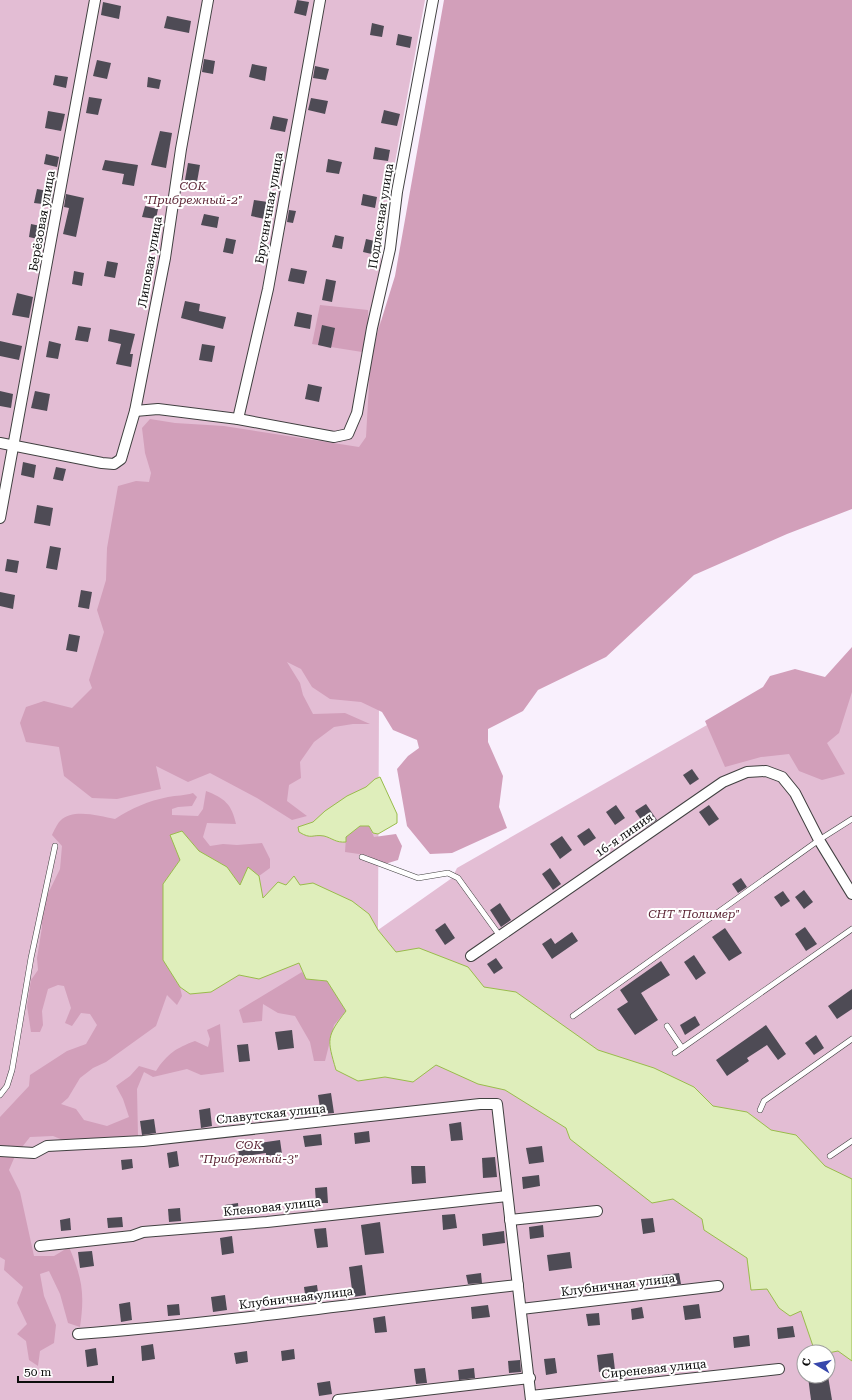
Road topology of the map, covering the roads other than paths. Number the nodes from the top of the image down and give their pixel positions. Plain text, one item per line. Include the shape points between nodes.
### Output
1 (95, 0) edge
2 (208, 0) edge
3 (320, 0) edge
4 (433, 0) edge
5 (135, 411) junction
6 (238, 419) junction
7 (0, 443) edge
8 (14, 446) junction
9 (0, 518) edge
10 (852, 819) edge
11 (819, 840) junction
12 (55, 846) dead end
13 (362, 857) dead end
14 (852, 894) edge
15 (852, 929) edge
16 (500, 936) junction
17 (471, 956) dead end
18 (573, 1016) dead end
19 (667, 1026) dead end
20 (852, 1038) edge
21 (682, 1048) junction
22 (675, 1053) dead end
23 (0, 1094) edge
24 (760, 1110) dead end
25 (852, 1142) edge
26 (0, 1151) edge
27 (830, 1156) dead end
28 (507, 1196) junction
29 (597, 1211) dead end
30 (510, 1220) junction
31 (40, 1246) dead end
32 (518, 1285) junction
33 (718, 1286) dead end
34 (521, 1309) junction
35 (78, 1334) dead end
36 (779, 1369) dead end
37 (530, 1378) junction
38 (531, 1398) edge
39 (338, 1400) edge

1 - 8 street, Берёзовая улица
2 - 5 street, Липовая улица via 181,149 166,258
3 - 6 street, Брусничная улица via 268,289
4 - 6 street, Подлесная улица via 397,192 390,249 372,328 357,414 348,434 334,437
5 - 6 street via 158,409
5 - 8 street, Липовая улица via 120,459 114,464
7 - 8 street
8 - 9 street, Берёзовая улица
10 - 11 lane
11 - 14 street, 16-я линия
11 - 16 street, 16-я линия via 795,793 782,777 766,771 748,772 723,782
11 - 18 lane
12 - 23 lane via 34,943 12,1070 7,1086
13 - 16 lane via 418,878 448,873 458,878
15 - 21 lane
16 - 17 street, 16-я линия
19 - 21 lane
20 - 24 lane via 764,1100
21 - 22 lane
25 - 27 lane
26 - 28 street, Славутская улица via 34,1153 47,1146 143,1141 497,1104
28 - 30 street
28 - 31 street, Кленовая улица via 267,1222 143,1232 132,1236
29 - 30 street
30 - 32 street
32 - 34 street
32 - 35 street, Клубничная улица via 136,1330
33 - 34 street, Клубничная улица
34 - 37 street
36 - 38 street, Сиреневая улица
37 - 38 street
37 - 39 street

